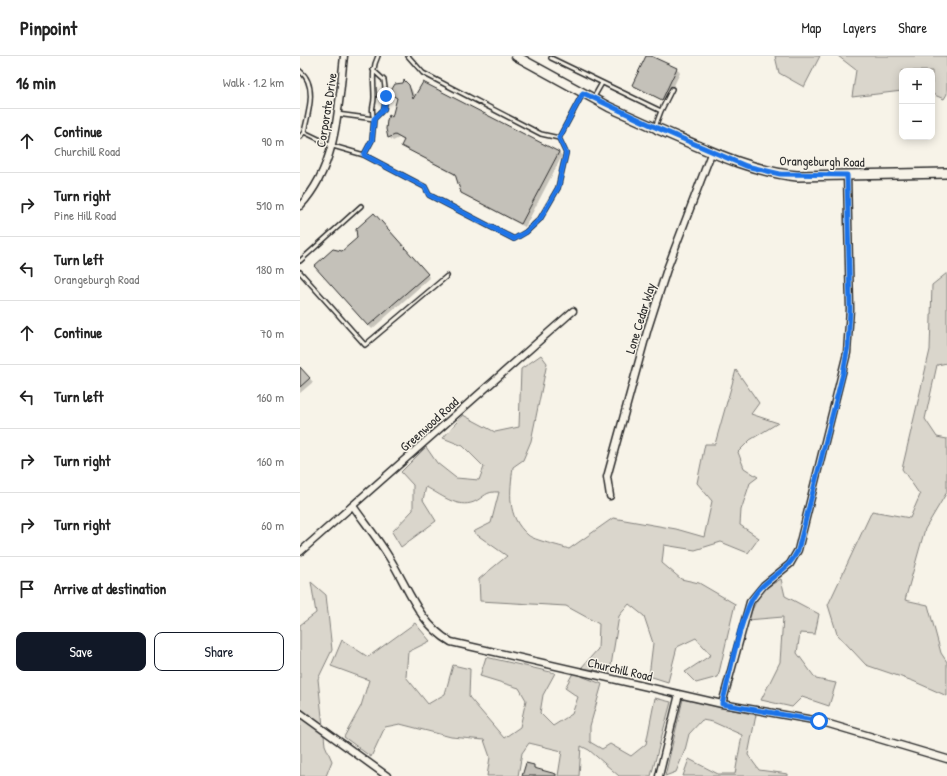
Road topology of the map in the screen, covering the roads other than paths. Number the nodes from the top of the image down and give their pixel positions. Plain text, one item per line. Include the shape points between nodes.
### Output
1 (344, 56) edge
2 (378, 56) edge
3 (408, 56) edge
4 (516, 56) edge
5 (551, 58) dead end
6 (373, 70) junction
7 (300, 71) edge
8 (602, 83) junction
9 (672, 89) dead end
10 (583, 93) junction
11 (593, 99) junction
12 (661, 111) junction
13 (337, 114) junction
14 (374, 119) junction
15 (656, 128) junction
16 (304, 132) junction
17 (300, 137) edge
18 (559, 138) junction
19 (333, 146) junction
20 (712, 151) junction
21 (364, 155) junction
22 (947, 173) edge
23 (847, 175) junction
24 (300, 206) edge
25 (361, 206) dead end
26 (300, 261) edge
27 (300, 272) edge
28 (447, 276) dead end
29 (573, 310) dead end
30 (610, 496) dead end
31 (353, 506) junction
32 (300, 552) edge
33 (679, 694) junction
34 (722, 704) junction
35 (300, 714) edge
36 (947, 759) edge
37 (387, 776) edge
38 (659, 776) edge

1 - 13 street, Corporate Drive
2 - 6 lane
3 - 18 lane via 423,74 541,134
4 - 10 street
5 - 8 lane
6 - 14 lane via 374,99 371,110
6 - 14 lane via 384,80 386,96 384,109
7 - 16 lane via 308,83 310,97
8 - 11 lane
8 - 12 lane
9 - 12 lane
10 - 11 street
10 - 18 lane
11 - 15 street
12 - 15 lane
13 - 14 lane
13 - 19 street, Corporate Drive
14 - 21 lane via 372,140
15 - 20 main road, Orangeburgh Road
16 - 17 lane
16 - 19 lane
18 - 21 lane via 566,153 558,188 540,219 514,239 429,195 425,187
19 - 21 lane
19 - 24 street, Corporate Drive via 322,174
20 - 23 main road, Orangeburgh Road via 746,166 780,174
20 - 30 street, Lone Cedar Way via 667,269 641,349 607,478
22 - 23 main road, Orangeburgh Road
23 - 34 street via 850,309 843,373 798,550 790,564 764,585 750,602
25 - 26 lane
27 - 28 lane via 365,345
29 - 31 street, Greenwood Road
31 - 32 street, Greenwood Road
31 - 33 street, Churchill Road via 388,556 423,618 441,636 461,646 516,656
33 - 34 street, Churchill Road
33 - 38 street
34 - 36 street, Churchill Road via 819,721
35 - 37 street

